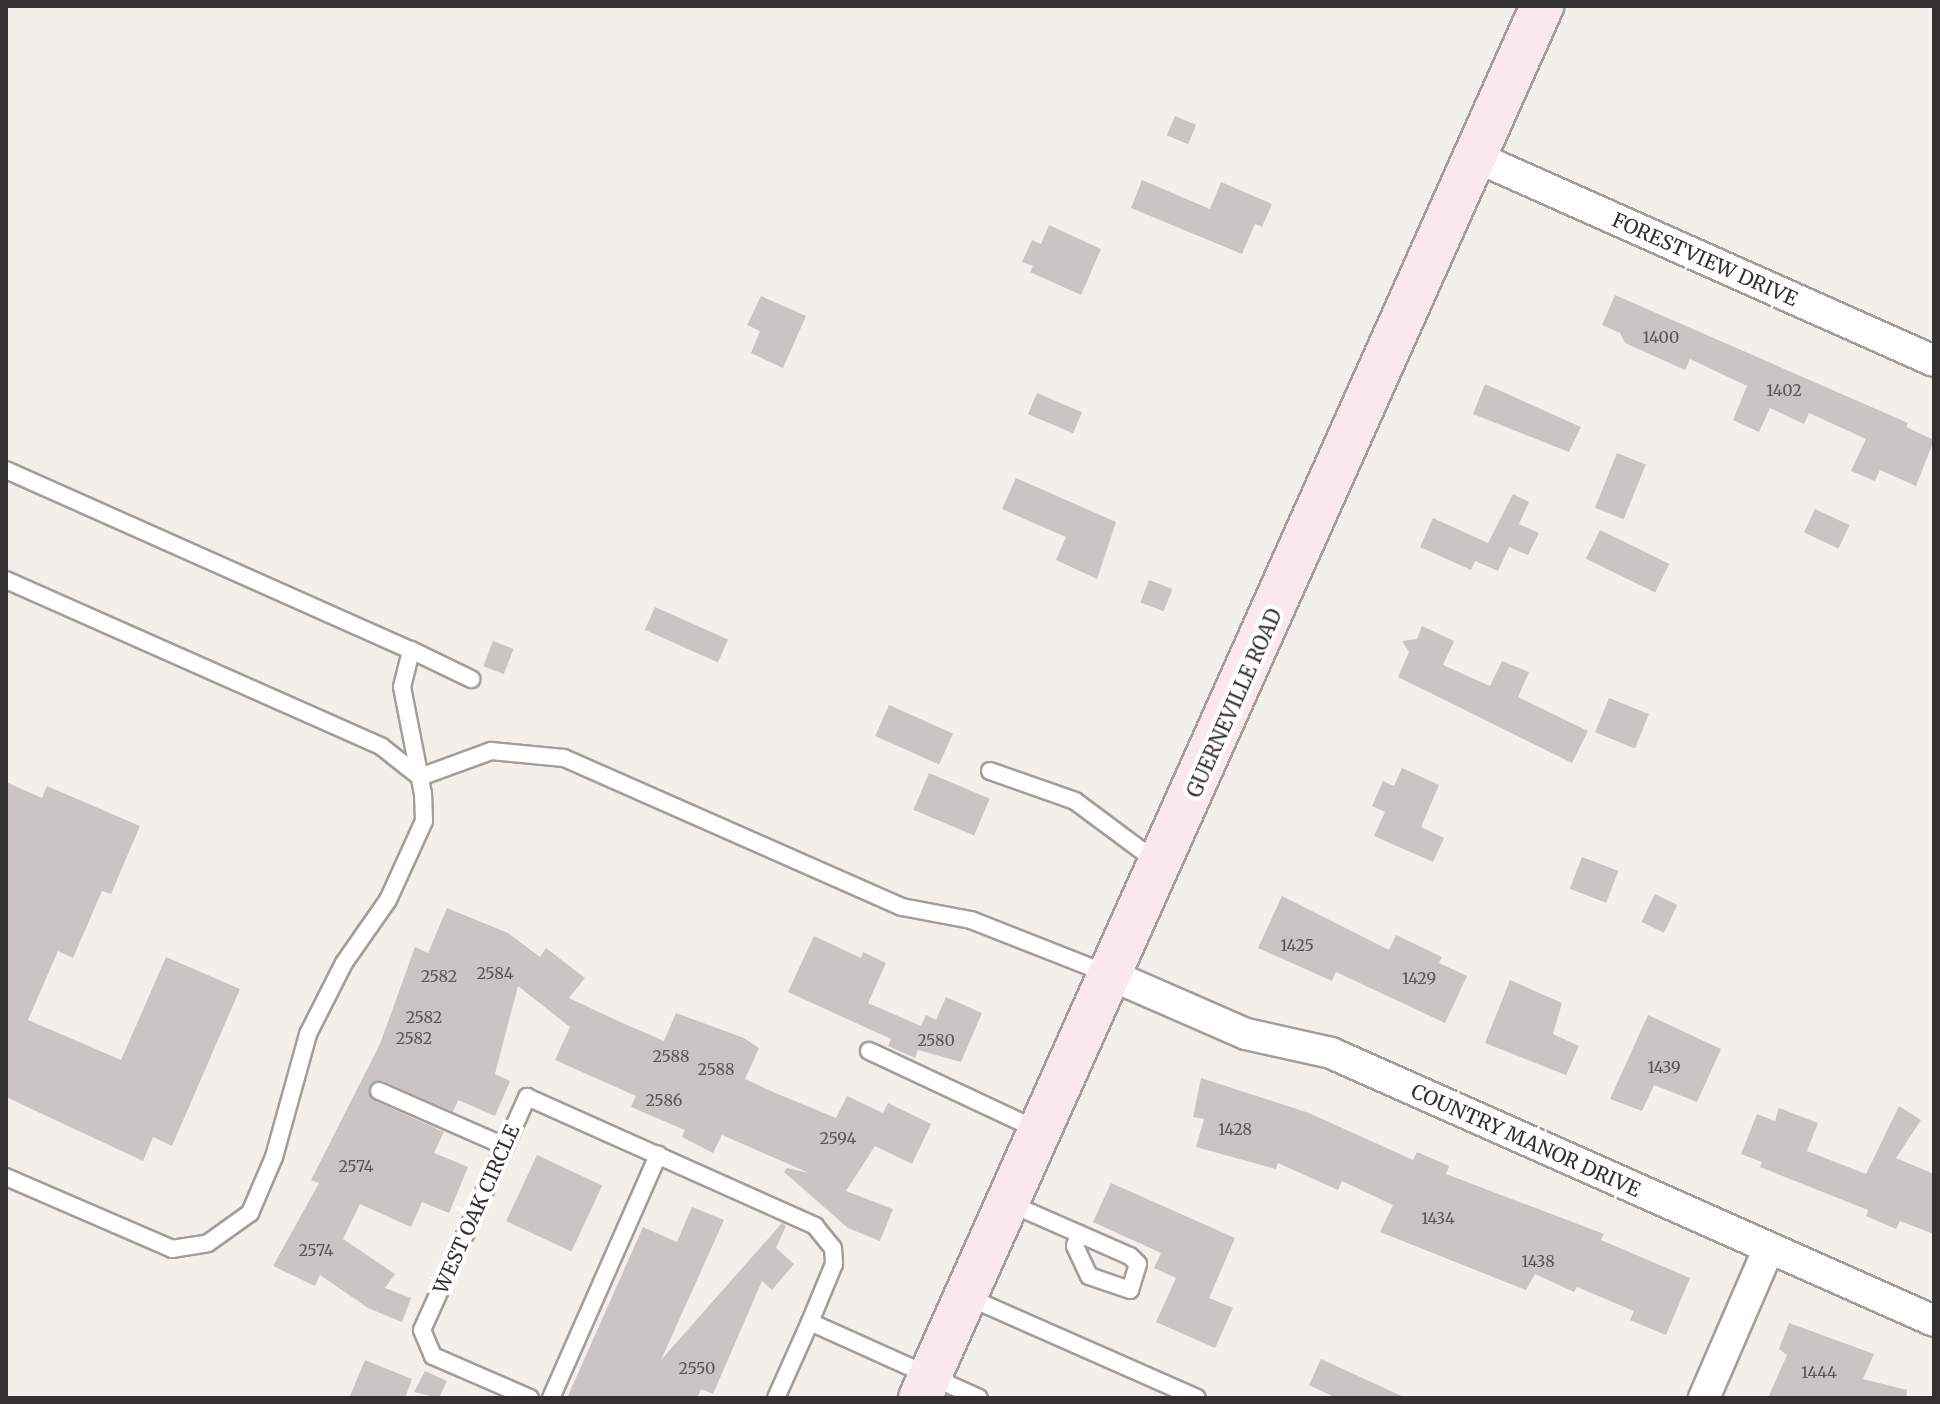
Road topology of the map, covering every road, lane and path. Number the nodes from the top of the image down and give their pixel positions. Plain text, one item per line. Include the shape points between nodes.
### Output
1 (1542, 6) edge
2 (1476, 157) junction
3 (1934, 361) edge
4 (6, 470) edge
5 (6, 580) edge
6 (411, 650) junction
7 (471, 679) dead end
8 (990, 771) dead end
9 (420, 777) junction
10 (1162, 866) junction
11 (1113, 976) junction
12 (869, 1051) dead end
13 (379, 1091) dead end
14 (1042, 1131) junction
15 (504, 1146) junction
16 (658, 1155) junction
17 (6, 1177) edge
18 (1009, 1203) junction
19 (1079, 1234) dead end
20 (1769, 1248) junction
21 (967, 1296) junction
22 (1934, 1321) edge
23 (810, 1322) junction
24 (925, 1387) edge
25 (530, 1398) edge
26 (551, 1398) edge
27 (776, 1398) edge
28 (979, 1398) edge
29 (1197, 1398) edge
30 (1704, 1398) edge

1 - 2 main road, GUERNEVILLE ROAD
2 - 3 street, FORESTVIEW DRIVE
2 - 10 main road, GUERNEVILLE ROAD
4 - 6 lane
5 - 9 lane via 382,747
6 - 7 lane
6 - 9 lane via 402,687
8 - 10 lane via 1075,801
9 - 11 lane via 491,751 564,758 902,907 971,920
9 - 17 lane via 424,821 409,859 325,997 250,1213 208,1243 172,1249
10 - 11 main road, GUERNEVILLE ROAD
11 - 14 main road, GUERNEVILLE ROAD
11 - 20 street, COUNTRY MANOR DRIVE via 1246,1034 1331,1053
12 - 14 lane
13 - 15 lane
14 - 18 main road, GUERNEVILLE ROAD
15 - 16 lane, WEST OAK CIRCLE via 527,1097
15 - 25 lane, WEST OAK CIRCLE via 422,1330 433,1356
16 - 23 lane, WEST OAK CIRCLE via 826,1235 834,1264
16 - 26 lane
18 - 19 lane
18 - 21 main road, GUERNEVILLE ROAD
20 - 22 street, COUNTRY MANOR DRIVE
20 - 30 street
21 - 24 main road, GUERNEVILLE ROAD
21 - 29 lane
23 - 24 lane
23 - 27 lane, WEST OAK CIRCLE
24 - 28 lane

